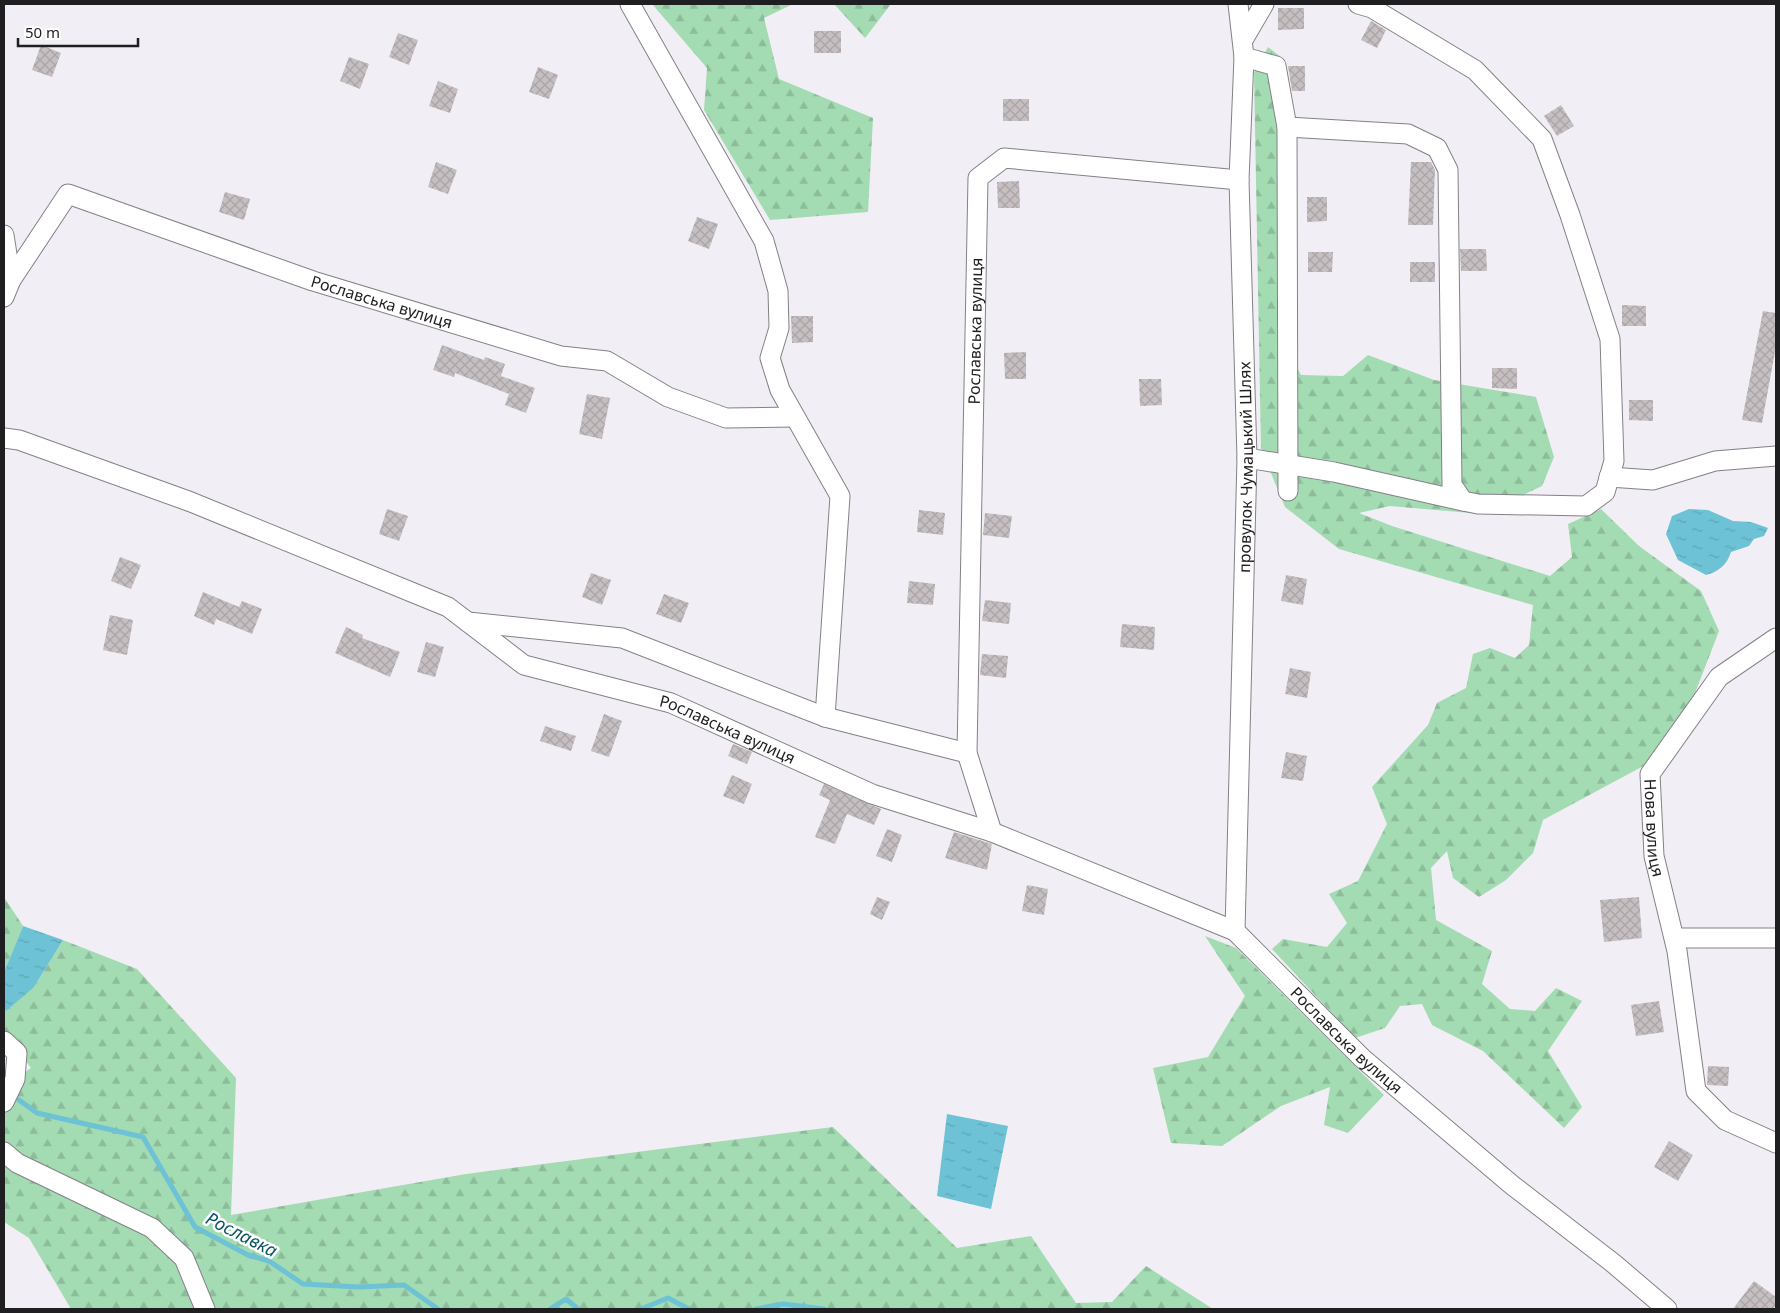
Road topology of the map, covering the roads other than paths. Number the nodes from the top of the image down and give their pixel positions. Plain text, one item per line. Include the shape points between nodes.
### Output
1 (630, 4) edge
2 (1238, 4) edge
3 (1264, 4) edge
4 (1358, 4) edge
5 (1243, 49) junction
6 (1287, 127) junction
7 (1239, 180) junction
8 (4, 235) edge
9 (7, 288) edge
10 (794, 417) junction
11 (4, 424) edge
12 (12, 439) edge
13 (1776, 456) edge
14 (1247, 458) junction
15 (1288, 463) junction
16 (1609, 477) junction
17 (1288, 491) dead end
18 (1463, 501) junction
19 (467, 622) junction
20 (1776, 638) edge
21 (825, 716) junction
22 (967, 753) junction
23 (992, 832) junction
24 (1235, 930) junction
25 (1674, 938) junction
26 (1776, 938) edge
27 (4, 1041) edge
28 (4, 1102) edge
29 (1776, 1143) edge
30 (4, 1152) edge
31 (205, 1309) edge
32 (1667, 1309) edge

1 - 10 street via 764,241 778,291 779,328 770,358 780,390
2 - 5 street, провулок Чумацький Шлях
3 - 5 street
4 - 16 street via 1372,8 1475,70 1542,139 1610,340 1614,462
5 - 6 street via 1276,66
5 - 7 street, провулок Чумацький Шлях
6 - 15 street
6 - 18 street via 1408,134 1437,148 1448,170 1452,485
7 - 14 street, провулок Чумацький Шлях
7 - 22 street, Рославська вулиця via 1004,158 978,178
8 - 9 street, Рославська вулиця
9 - 10 street, Рославська вулиця via 68,194 313,281 561,356 607,361 668,397 726,418
10 - 21 street via 840,496
11 - 12 street, Рославська вулиця
12 - 19 street, Рославська вулиця via 200,506 448,607
13 - 16 street via 1714,461 1652,480
14 - 15 street
14 - 24 street, провулок Чумацький Шлях
15 - 17 street
15 - 18 street
16 - 18 street via 1605,492 1586,506
19 - 21 street via 622,638
19 - 23 street, Рославська вулиця via 524,665 671,703 872,794
20 - 25 street, Нова вулиця via 1719,677 1650,774 1654,856
21 - 22 street
22 - 23 street, Рославська вулиця
23 - 24 street, Рославська вулиця
24 - 32 street, Рославська вулиця via 1362,1058 1512,1185
25 - 26 street
25 - 29 street, Нова вулиця via 1696,1090 1725,1120
27 - 28 street via 17,1053 15,1079
30 - 31 street via 17,1163 152,1228 184,1258

